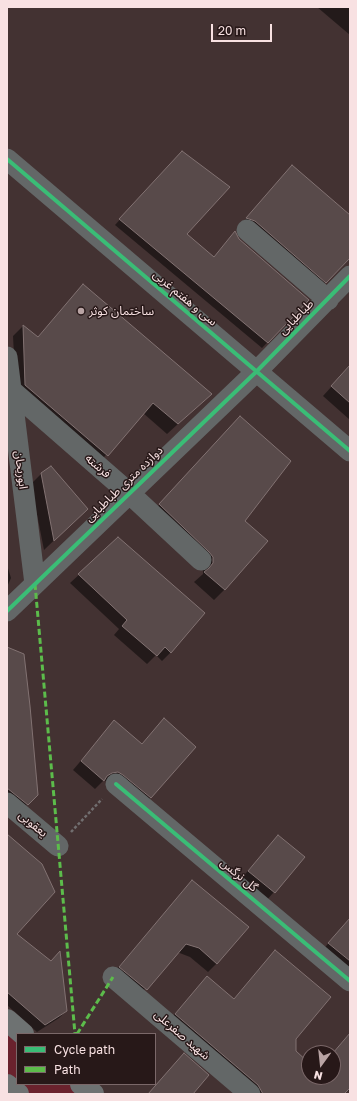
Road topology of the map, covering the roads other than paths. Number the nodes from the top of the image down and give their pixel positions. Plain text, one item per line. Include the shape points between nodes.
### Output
1 (7, 159) edge
2 (247, 230) dead end
3 (350, 276) edge
4 (328, 300) junction
5 (7, 357) edge
6 (256, 372) junction
7 (11, 390) junction
8 (350, 451) edge
9 (129, 493) junction
10 (201, 560) dead end
11 (35, 584) junction
12 (7, 611) edge
13 (116, 784) road end
14 (7, 803) edge
15 (58, 846) road end
16 (113, 977) dead end
17 (350, 982) edge
18 (7, 1020) edge
19 (22, 1033) edge
20 (7, 1085) edge
21 (82, 1085) edge
22 (18, 1094) edge
23 (93, 1094) edge
24 (250, 1094) edge

1 - 6 street, سی و هفتم غربی
2 - 4 street
3 - 4 street, طباطبایی
4 - 6 street, طباطبایی
5 - 7 street, ابوریحان
6 - 8 street, سی و هفتم غربی
6 - 9 street, دوازده متری طباطبایی
7 - 9 street, فرشته
7 - 11 street, ابوریحان
9 - 10 street, فرشته
9 - 11 street, دوازده متری طباطبایی
11 - 12 street, دوازده متری طباطبایی
13 - 17 street, گل نرگس
14 - 15 street, یعقوبی
16 - 24 street, شهید صفرعلی
18 - 19 main road
20 - 22 main road
21 - 23 main road

